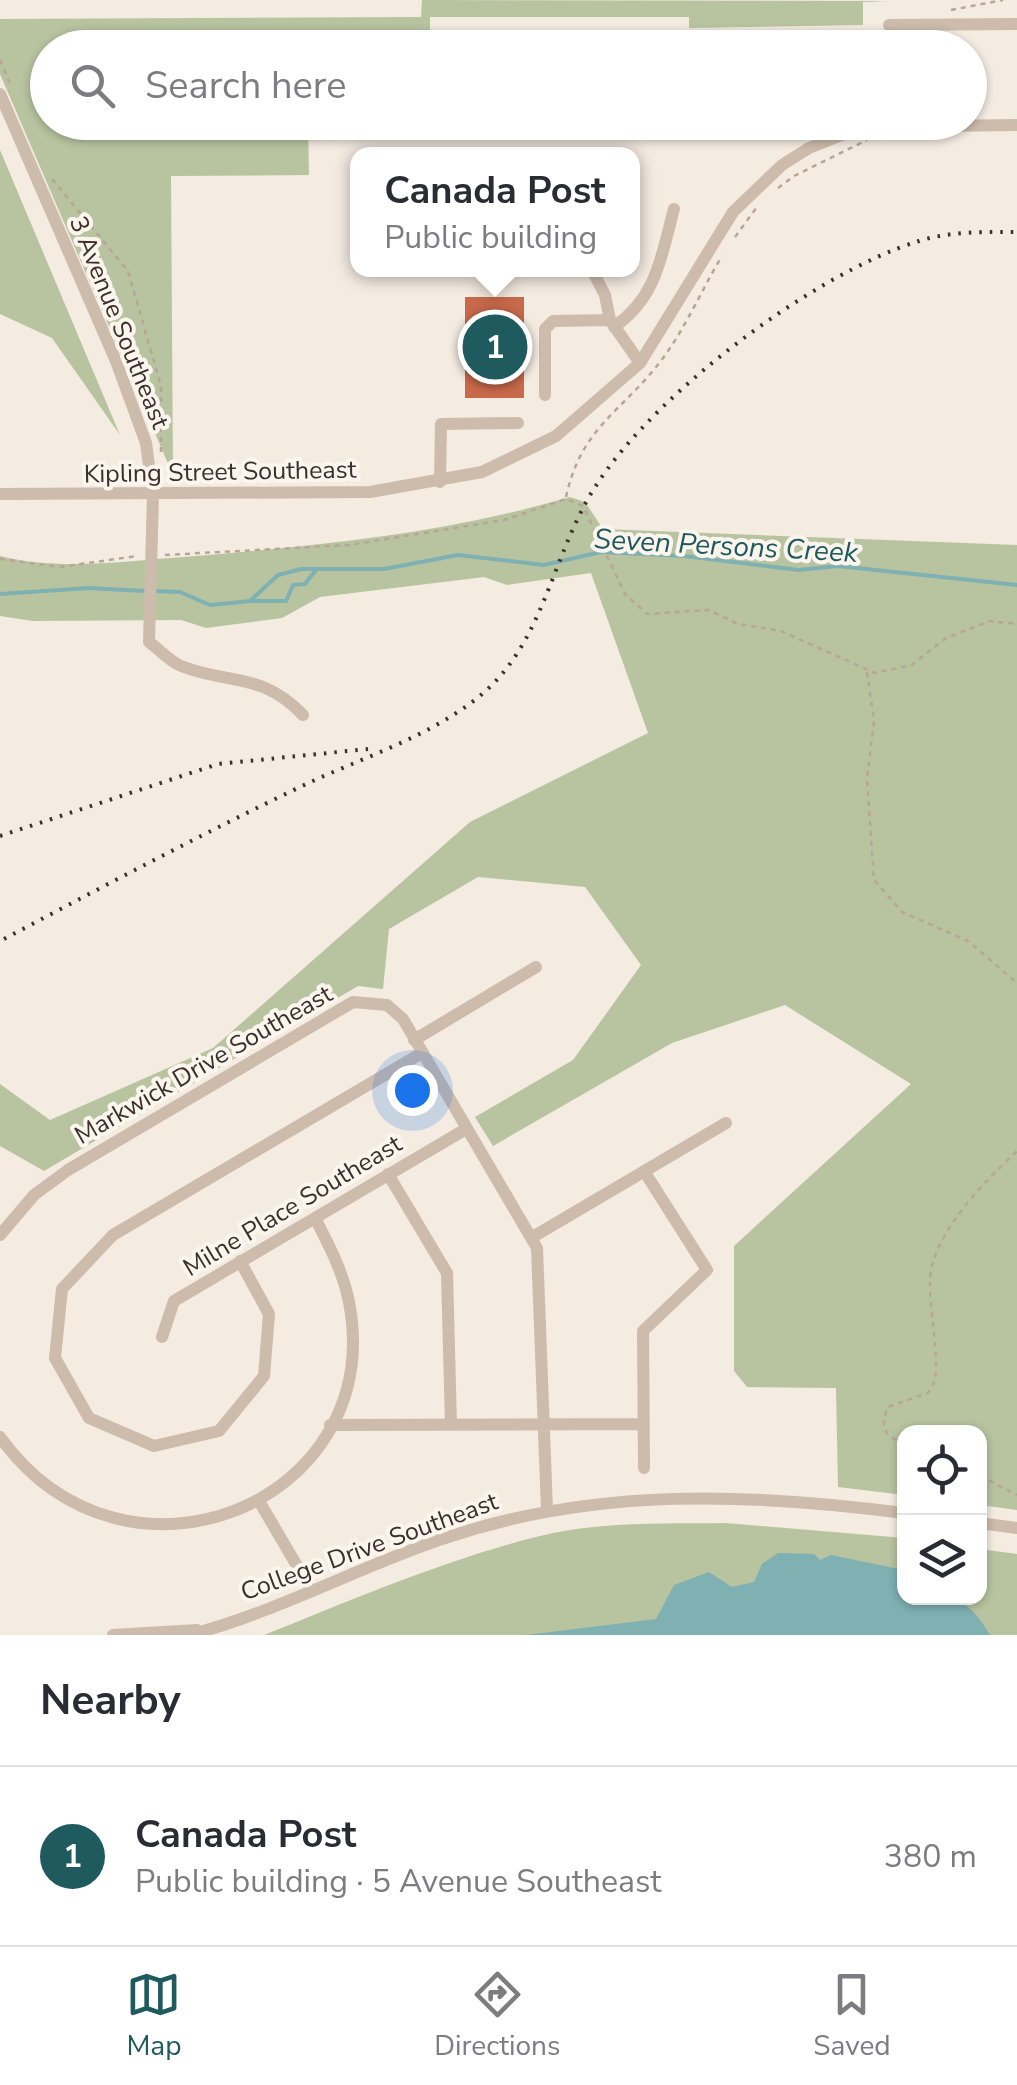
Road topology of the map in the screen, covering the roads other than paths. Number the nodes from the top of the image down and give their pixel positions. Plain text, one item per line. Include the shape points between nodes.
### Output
1 (1017, 24) edge
2 (889, 25) dead end
3 (7, 93) edge
4 (987, 125) edge
5 (1017, 125) edge
6 (833, 140) edge
7 (674, 209) dead end
8 (596, 277) edge
9 (612, 323) junction
10 (640, 363) junction
11 (545, 396) dead end
12 (518, 423) dead end
13 (440, 482) junction
14 (0, 494) edge
15 (153, 495) junction
16 (303, 715) dead end
17 (536, 967) dead end
18 (414, 1040) junction
19 (422, 1053) junction
20 (726, 1123) dead end
21 (466, 1129) junction
22 (644, 1171) junction
23 (388, 1174) junction
24 (314, 1218) junction
25 (0, 1236) edge
26 (531, 1238) junction
27 (240, 1261) junction
28 (162, 1337) dead end
29 (545, 1423) junction
30 (451, 1424) junction
31 (644, 1424) junction
32 (330, 1425) junction
33 (0, 1437) edge
34 (644, 1468) dead end
35 (259, 1502) junction
36 (547, 1510) junction
37 (897, 1512) edge
38 (987, 1524) edge
39 (1017, 1528) edge
40 (310, 1588) junction
41 (210, 1632) edge
42 (114, 1635) edge
43 (189, 1635) edge

1 - 2 street
3 - 15 street, 3 Avenue Southeast via 146,443
4 - 5 street, Kipling Street Southeast
6 - 10 street, Kipling Street Southeast via 796,157 734,212
7 - 9 street via 653,290 635,312
8 - 9 street
9 - 10 street
9 - 11 street via 554,320 544,329
10 - 13 street, Kipling Street Southeast via 556,436 482,472
12 - 13 street via 441,424
13 - 15 street, Kipling Street Southeast via 370,492
14 - 15 street, Kipling Street Southeast
15 - 16 street, 3 Avenue Southeast via 149,642 178,665 258,682
17 - 18 street
18 - 19 street, Markwick Drive Southeast
18 - 25 street, Markwick Drive Southeast via 396,1009 353,1002 52,1180
19 - 21 street, Markwick Drive Southeast
19 - 27 street via 113,1235 62,1290 55,1358 89,1418 154,1446 219,1432 264,1376 269,1314
20 - 22 street
21 - 23 street, Milne Place Southeast
21 - 26 street, Markwick Drive Southeast
22 - 26 street
22 - 31 street via 707,1270 643,1331
23 - 24 street, Milne Place Southeast
23 - 30 street via 447,1272
24 - 27 street, Milne Place Southeast
24 - 32 street via 344,1282 352,1320 348,1377
26 - 29 street, Markwick Drive Southeast via 541,1276
27 - 28 street, Milne Place Southeast via 174,1301
29 - 30 street
29 - 31 street
29 - 36 street, Markwick Drive Southeast
30 - 32 street
31 - 34 street
32 - 35 street via 300,1466
33 - 35 street via 41,1482 105,1517 180,1525
35 - 40 street
36 - 37 street, College Drive Southeast via 704,1495
36 - 40 street, College Drive Southeast
38 - 39 street
40 - 41 street, College Drive Southeast
41 - 42 street, College Drive Southeast
41 - 43 street, College Drive Southeast

